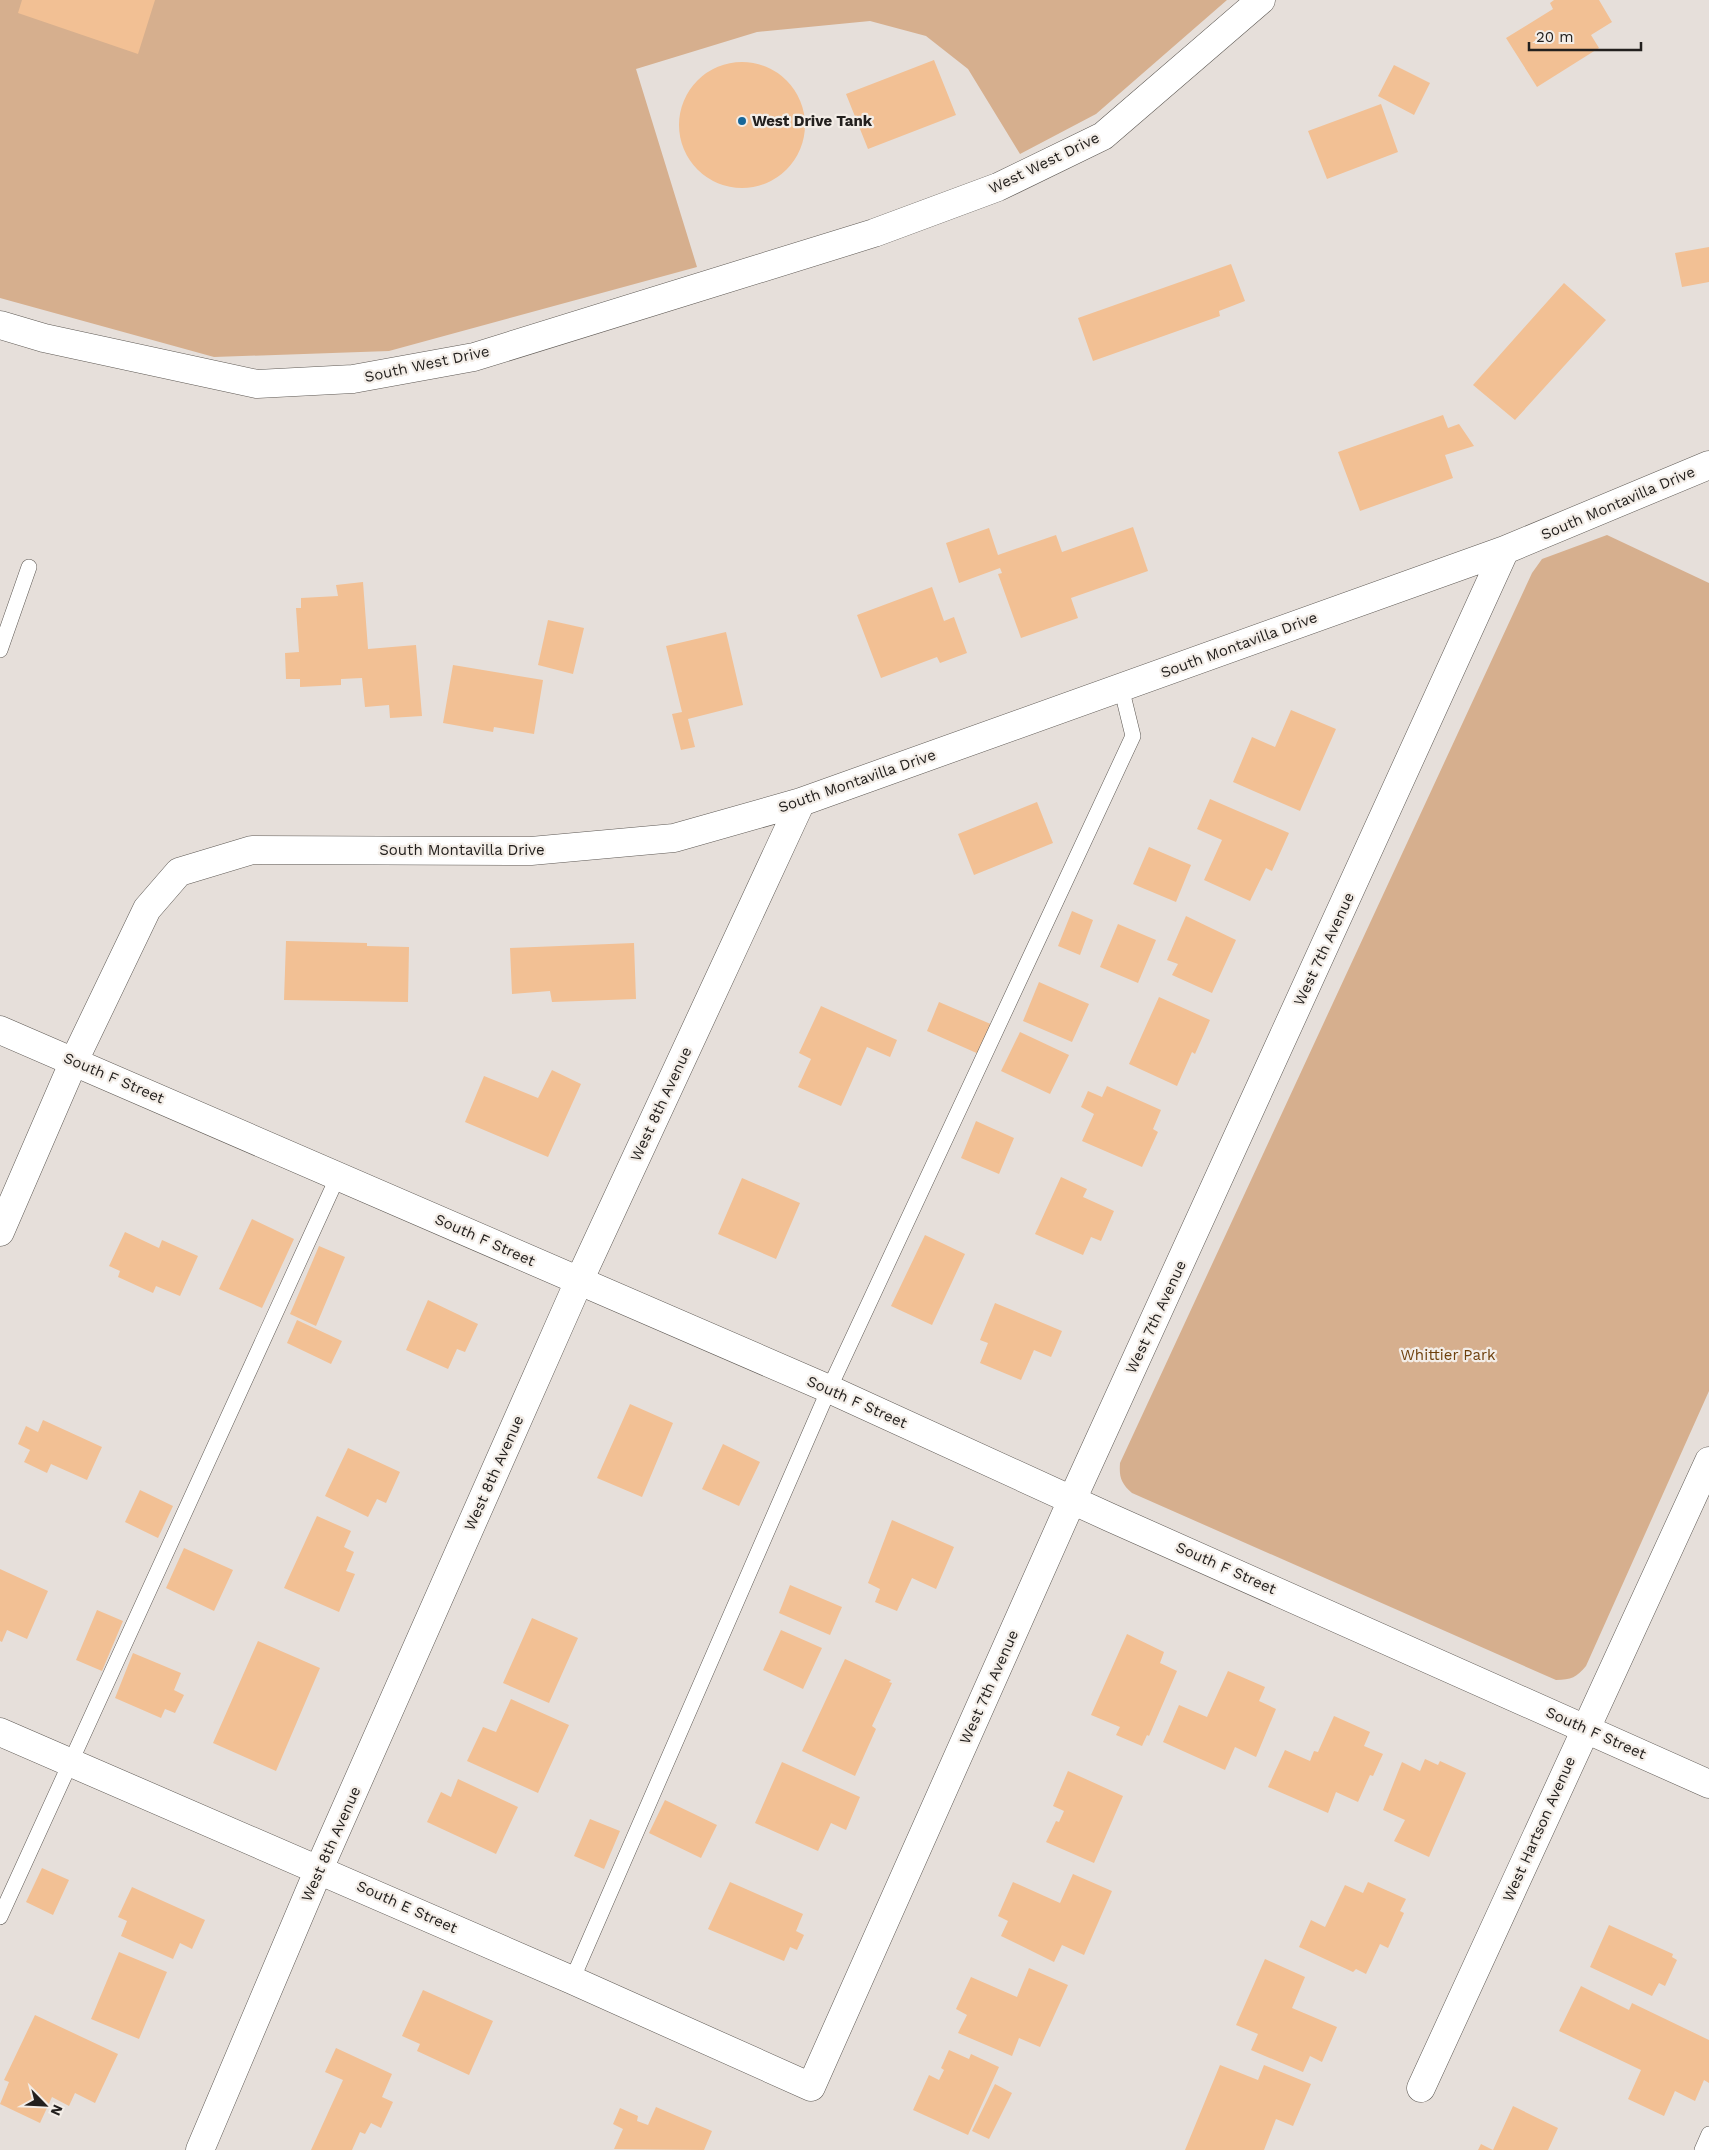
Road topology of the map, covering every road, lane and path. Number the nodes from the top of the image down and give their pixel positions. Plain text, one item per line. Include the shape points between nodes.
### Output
1 (1261, 0) edge
2 (874, 233) joint
3 (0, 325) edge
4 (1709, 465) edge
5 (1505, 550) junction
6 (29, 567) dead end
7 (0, 650) edge
8 (1121, 687) junction
9 (802, 802) junction
10 (0, 1030) edge
11 (74, 1061) junction
12 (338, 1176) junction
13 (0, 1232) edge
14 (579, 1281) junction
15 (829, 1389) junction
16 (1709, 1461) edge
17 (1072, 1500) junction
18 (1585, 1727) junction
19 (0, 1732) edge
20 (70, 1762) junction
21 (1709, 1784) edge
22 (319, 1869) junction
23 (0, 1917) edge
24 (572, 1980) junction
25 (811, 2087) joint
26 (1421, 2088) dead end
27 (1709, 2134) edge
28 (200, 2150) edge
29 (1702, 2150) edge

1 - 2 street, West West Drive via 1103,136 998,187
2 - 3 street, South West Drive via 474,357 353,380 257,384 44,338
4 - 5 street, South Montavilla Drive
5 - 8 street, South Montavilla Drive
5 - 17 street, West 7th Avenue
6 - 7 lane
8 - 9 street, South Montavilla Drive
8 - 15 lane via 1134,736
9 - 11 street, South Montavilla Drive via 674,838 531,851 252,850 179,872 148,909
9 - 14 street, West 8th Avenue
10 - 11 street, South F Street
11 - 12 street, South F Street
11 - 13 street, South Montavilla Drive
12 - 14 street, South F Street
12 - 20 lane
14 - 15 street, South F Street
14 - 22 street, West 8th Avenue
15 - 17 street, South F Street
15 - 24 lane
16 - 18 street, West Hartson Avenue
17 - 18 street, South F Street
17 - 25 street, West 7th Avenue
18 - 21 street, South F Street
18 - 26 street, West Hartson Avenue
19 - 20 street, South E Street
20 - 22 street, South E Street
20 - 23 lane
22 - 24 street, South E Street
22 - 28 street, West 8th Avenue
24 - 25 street, South E Street
27 - 29 lane

